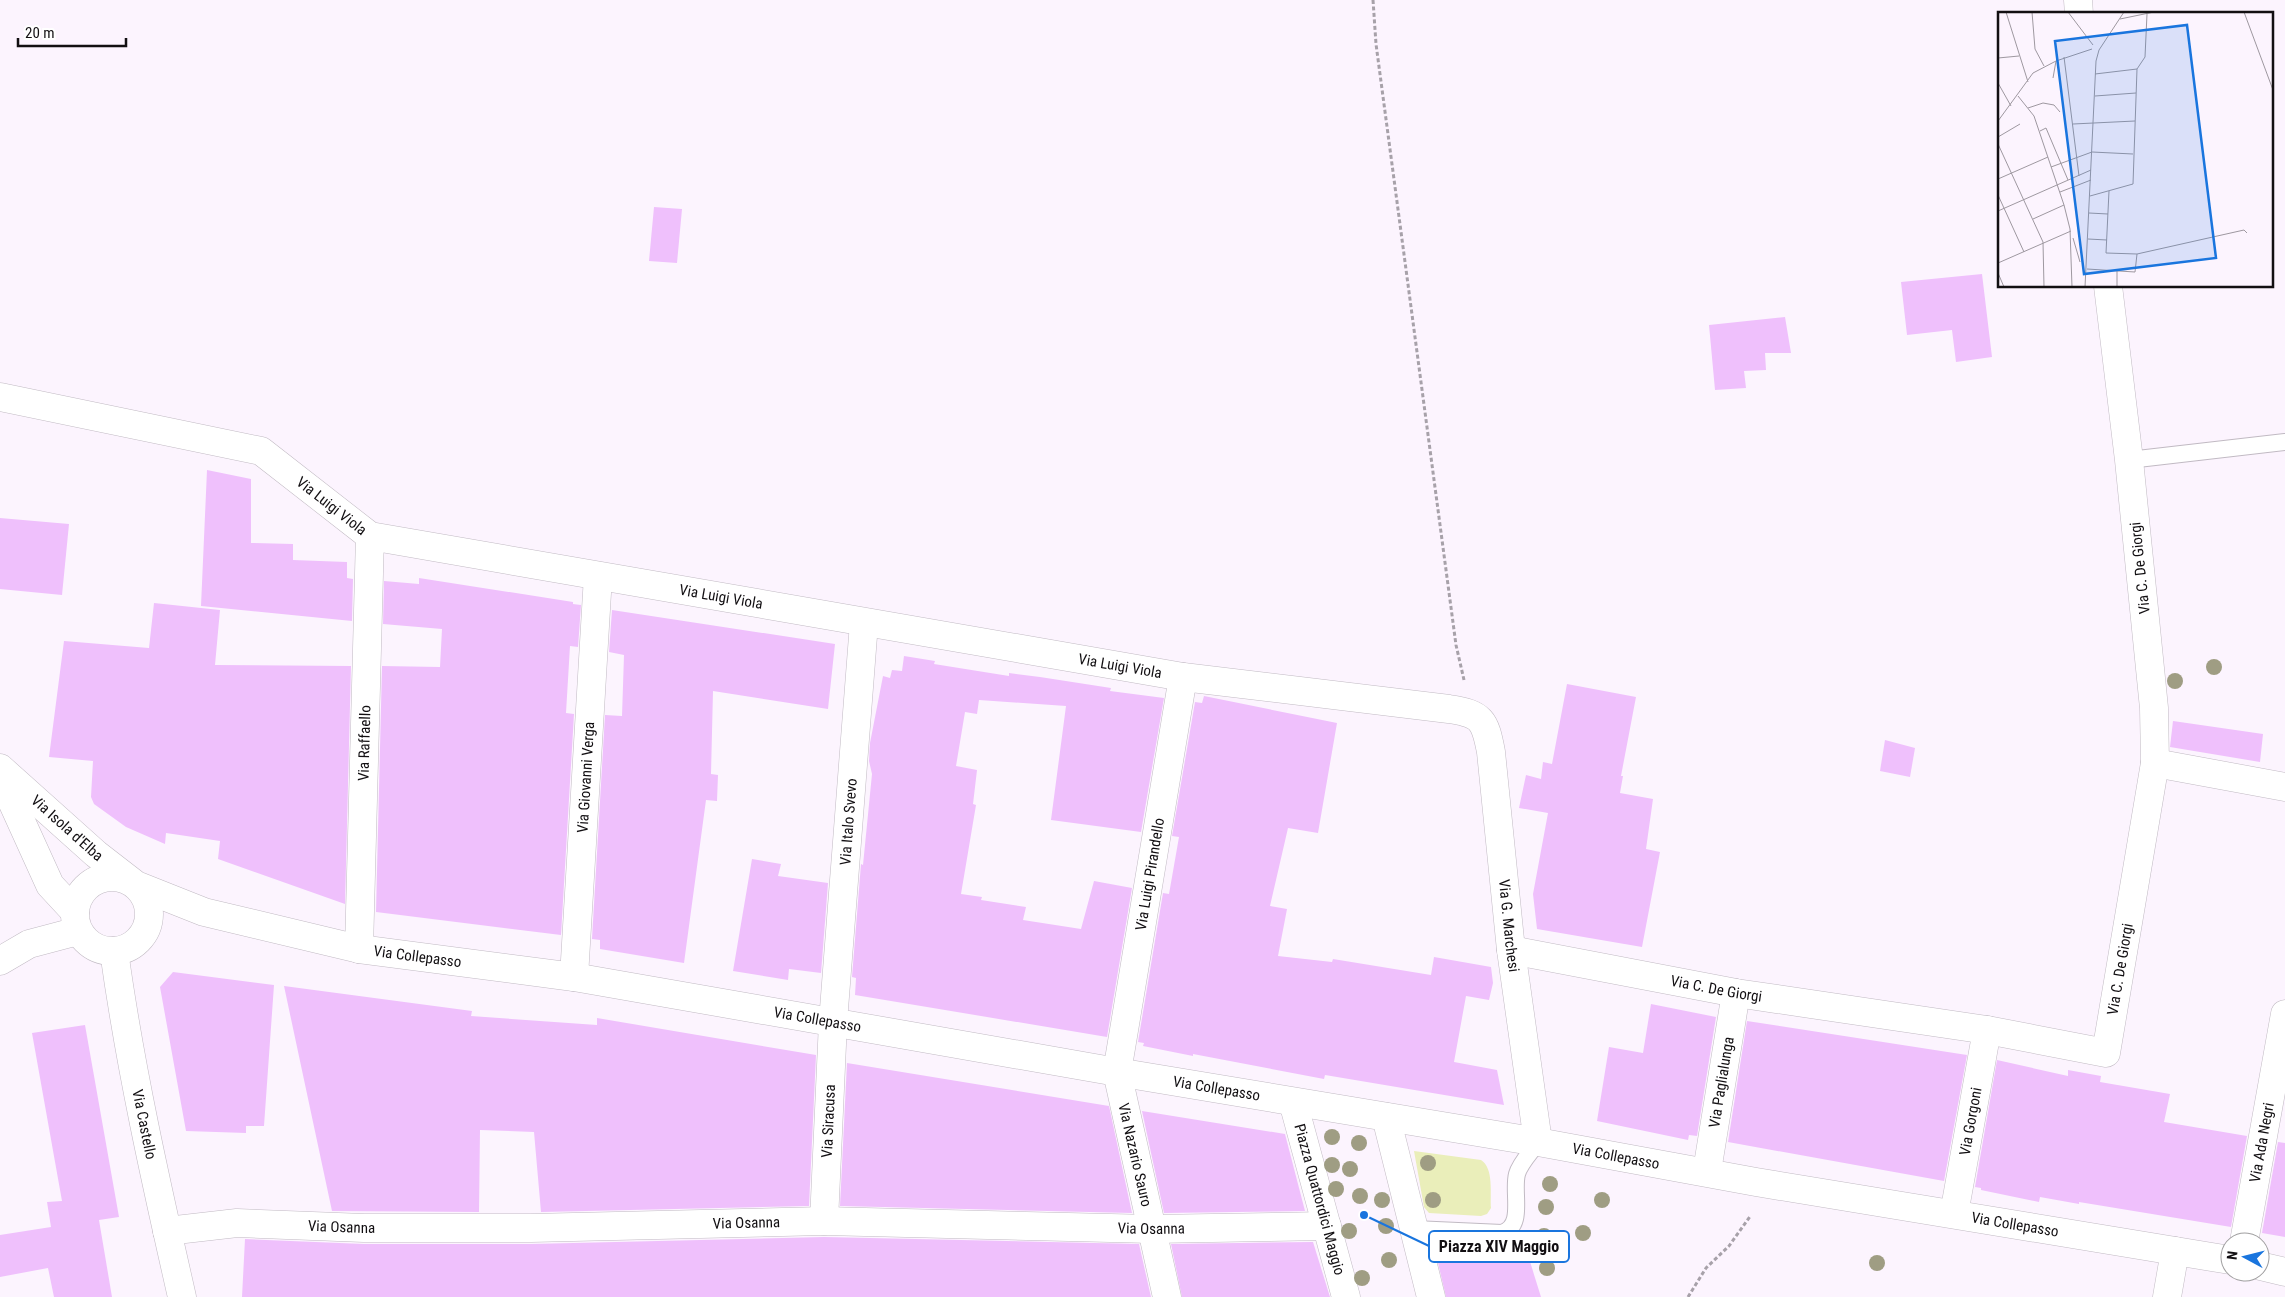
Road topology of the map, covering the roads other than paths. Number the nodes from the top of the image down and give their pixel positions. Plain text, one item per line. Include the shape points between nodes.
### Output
1 (2108, 288) edge
2 (0, 398) edge
3 (2285, 442) edge
4 (2129, 460) junction
5 (370, 536) junction
6 (598, 576) junction
7 (864, 623) junction
8 (1183, 677) junction
9 (1474, 714) joint
10 (2155, 763) junction
11 (0, 768) edge
12 (0, 775) edge
13 (2285, 787) edge
14 (136, 885) junction
15 (204, 912) junction
16 (76, 921) junction
17 (145, 931) junction
18 (359, 949) junction
19 (1512, 950) junction
20 (114, 951) junction
21 (0, 961) edge
22 (574, 977) junction
23 (1736, 993) junction
24 (2285, 1014) edge
25 (833, 1022) junction
26 (1987, 1030) junction
27 (1117, 1072) junction
28 (1293, 1102) junction
29 (1386, 1117) junction
30 (1538, 1142) junction
31 (1707, 1172) junction
32 (1954, 1214) junction
33 (824, 1221) junction
34 (1327, 1226) junction
35 (1152, 1228) junction
36 (1414, 1229) junction
37 (167, 1231) junction
38 (2246, 1232) edge
39 (2175, 1251) junction
40 (2220, 1258) edge
41 (2270, 1268) edge
42 (2285, 1272) edge
43 (182, 1297) edge
44 (1167, 1297) edge
45 (1346, 1297) edge
46 (1431, 1297) edge
47 (2167, 1297) edge

1 - 4 street, Via C. De Giorgi
2 - 5 street, Via Luigi Viola via 261,451
3 - 4 lane
4 - 10 street, Via C. De Giorgi via 2154,708
5 - 6 street, Via Luigi Viola
5 - 18 street, Via Raffaello
6 - 7 street, Via Luigi Viola
6 - 22 street, Via Giovanni Verga
7 - 8 street, Via Luigi Viola
7 - 25 street, Via Italo Svevo
8 - 9 street, Via Luigi Viola
8 - 27 street, Via Luigi Pirandello
9 - 19 street, Via G. Marchesi via 1487,730 1491,752
10 - 13 street
10 - 26 street, Via C. De Giorgi via 2106,1053
11 - 14 street, Via Isola d'Elba via 96,854
12 - 16 street, Via Isola d'Elba via 50,885
14 - 15 street, Via Collepasso
14 - 16 street via 123,878 97,879 78,898
14 - 17 street via 148,906 149,919
15 - 17 street, Via Collepasso via 173,918
15 - 18 street, Via Collepasso
16 - 20 street via 93,947
16 - 21 street
17 - 20 street via 137,942
18 - 22 street, Via Collepasso
19 - 23 street, Via C. De Giorgi
19 - 30 street, Via G. Marchesi
20 - 37 street, Via Castello
22 - 25 street, Via Collepasso
23 - 26 street, Via C. De Giorgi
23 - 31 street, Via Paglialunga
24 - 38 street, Via Ada Negri
25 - 27 street, Via Collepasso
25 - 33 street, Via Siracusa
26 - 32 street, Via Gorgoni
27 - 28 street, Via Collepasso
27 - 35 street, Via Nazario Sauro
28 - 29 street, Via Collepasso
28 - 34 street, Piazza Quattordici Maggio
29 - 30 street, Via Collepasso
29 - 36 street
30 - 31 street, Via Collepasso
30 - 36 lane via 1517,1173 1514,1224 1509,1231
31 - 32 street, Via Collepasso
32 - 39 street, Via Collepasso
33 - 35 street, Via Osanna
33 - 37 street, Via Osanna via 531,1228 364,1228 237,1222
34 - 35 street, Via Osanna
34 - 45 street, Piazza Quattordici Maggio
35 - 44 street, Via Nazario Sauro
36 - 46 street
37 - 43 street, Via Castello
39 - 40 street, Via Collepasso
39 - 47 street
41 - 42 street

